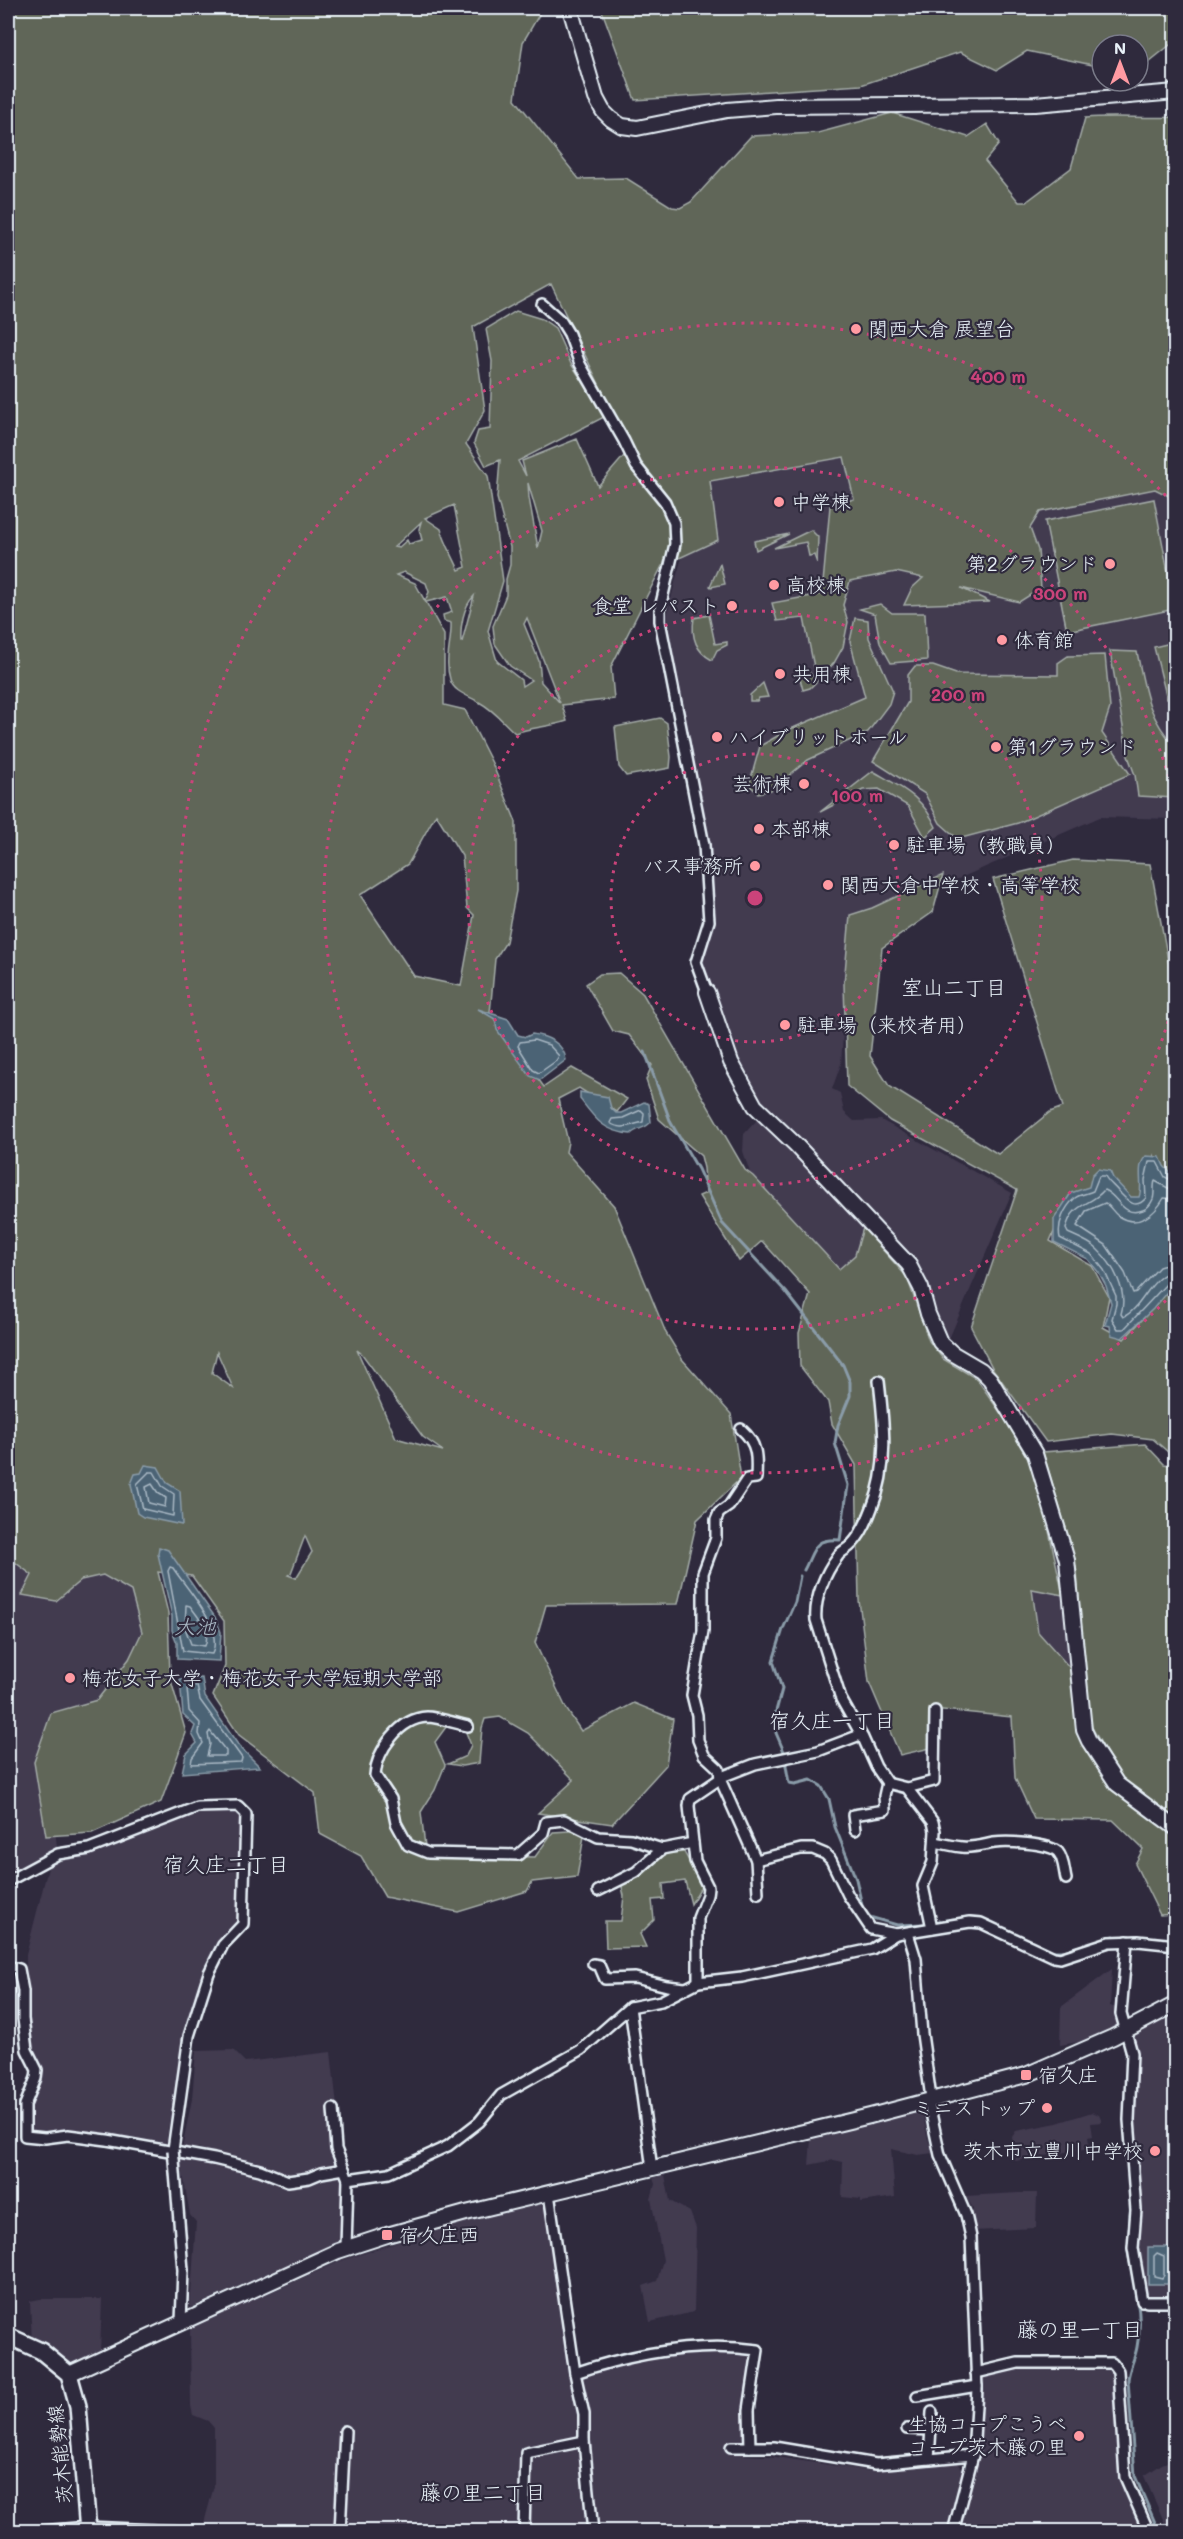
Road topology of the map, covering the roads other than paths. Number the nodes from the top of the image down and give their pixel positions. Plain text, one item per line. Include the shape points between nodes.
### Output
1 (570, 8) edge
2 (1176, 92) edge
3 (542, 304) dead end
4 (708, 992) joint
5 (879, 1381) dead end
6 (741, 1429) dead end
7 (935, 1711) dead end
8 (468, 1726) dead end
9 (860, 1735) junction
10 (720, 1779) junction
11 (887, 1783) junction
12 (907, 1788) junction
13 (1176, 1828) edge
14 (855, 1830) dead end
15 (934, 1842) junction
16 (693, 1843) junction
17 (662, 1849) junction
18 (756, 1860) junction
19 (1066, 1879) dead end
20 (8, 1881) edge
21 (598, 1891) dead end
22 (758, 1893) dead end
23 (932, 1928) junction
24 (896, 1934) junction
25 (908, 1934) junction
26 (1127, 1941) junction
27 (1176, 1945) edge
28 (592, 1964) dead end
29 (8, 1966) edge
30 (698, 1982) junction
31 (685, 1988) junction
32 (1176, 2004) edge
33 (630, 2007) junction
34 (1126, 2031) junction
35 (929, 2099) junction
36 (333, 2109) dead end
37 (344, 2169) junction
38 (652, 2169) junction
39 (348, 2179) junction
40 (549, 2193) junction
41 (346, 2248) junction
42 (1176, 2302) edge
43 (181, 2322) junction
44 (8, 2336) edge
45 (575, 2373) junction
46 (976, 2373) junction
47 (69, 2374) junction
48 (977, 2386) junction
49 (917, 2396) dead end
50 (932, 2412) dead end
51 (907, 2430) dead end
52 (931, 2430) junction
53 (345, 2431) dead end
54 (584, 2441) junction
55 (750, 2447) junction
56 (731, 2448) dead end
57 (973, 2455) junction
58 (929, 2459) junction
59 (88, 2529) edge
60 (30, 2532) edge
61 (202, 2532) edge
62 (340, 2532) edge
63 (524, 2532) edge
64 (593, 2532) edge
65 (953, 2532) edge
66 (1149, 2532) edge

1 - 2 street via 596,98 603,111 622,126 637,128 700,114 776,106 1035,104
3 - 4 street via 569,334 580,364 636,466 665,502 674,523 675,544 660,621 704,845 709,921 696,962
4 - 13 street via 731,1062 755,1106 909,1265 940,1342 990,1379 1018,1422 1035,1454 1067,1560 1084,1730 1118,1784
5 - 9 street via 884,1465 872,1509 852,1545 838,1554 815,1607 841,1699
6 - 10 street via 757,1451 756,1478 747,1479 716,1520 716,1538 704,1572 703,1631 692,1695 698,1740 704,1755 719,1769
7 - 12 street via 934,1781
8 - 17 street via 430,1717 414,1719 405,1723 378,1758 375,1775 391,1799 396,1823 408,1845 428,1853 518,1855 543,1833 546,1822 564,1821 598,1837 631,1839
9 - 10 street via 807,1754 765,1760
9 - 11 street
10 - 16 street via 690,1799
10 - 18 street
11 - 12 street
11 - 14 street via 885,1810 854,1815
12 - 15 street via 933,1822
15 - 19 street via 961,1847 1019,1843 1052,1849 1058,1852
15 - 23 street via 933,1862 923,1886
16 - 17 street
16 - 30 street via 695,1860 708,1887 698,1918
17 - 21 street via 636,1872
18 - 22 street
18 - 24 street via 801,1849 825,1854 871,1929
20 - 43 street, bridge via 58,1854 89,1849 197,1807 238,1806 246,1814 243,1924 224,1945 209,1973 189,2036 173,2150 183,2270
23 - 25 street
23 - 26 street via 976,1922 1043,1954 1060,1958 1105,1943
24 - 25 street
24 - 30 street via 872,1949 742,1977
25 - 35 street via 916,1959
26 - 27 street
26 - 34 street via 1121,2004
28 - 31 street via 599,1965 605,1979 635,1978
29 - 37 street via 19,1969 27,2050 37,2070 25,2105 24,2136 68,2135 107,2140 260,2170 288,2181
30 - 31 street
31 - 33 street via 661,2001
32 - 34 street
33 - 38 street
33 - 39 street via 580,2050 501,2095 479,2122 448,2146 389,2173
34 - 35 street via 1026,2075
34 - 42 street via 1132,2067 1129,2120 1136,2200 1133,2248 1145,2301
35 - 38 street
35 - 46 street via 940,2155 966,2215 971,2237
36 - 37 street via 336,2149
37 - 39 street
38 - 40 street
39 - 41 street
40 - 41 street via 466,2212
40 - 45 street
41 - 43 street
43 - 47 street
44 - 47 main road, 茨木能勢線 via 41,2351
45 - 54 street via 584,2414
45 - 55 street via 698,2348 758,2350 749,2410
46 - 48 street
46 - 66 street via 1018,2364 1112,2363 1118,2371 1125,2477
47 - 59 main road, 茨木能勢線 via 78,2406
48 - 49 street
48 - 57 street
50 - 52 street
51 - 52 street
52 - 58 street
53 - 62 street
54 - 63 street via 526,2453
54 - 64 street
55 - 56 street
55 - 58 street via 774,2447 876,2464
57 - 58 street
57 - 65 street
59 - 60 street
59 - 61 street

